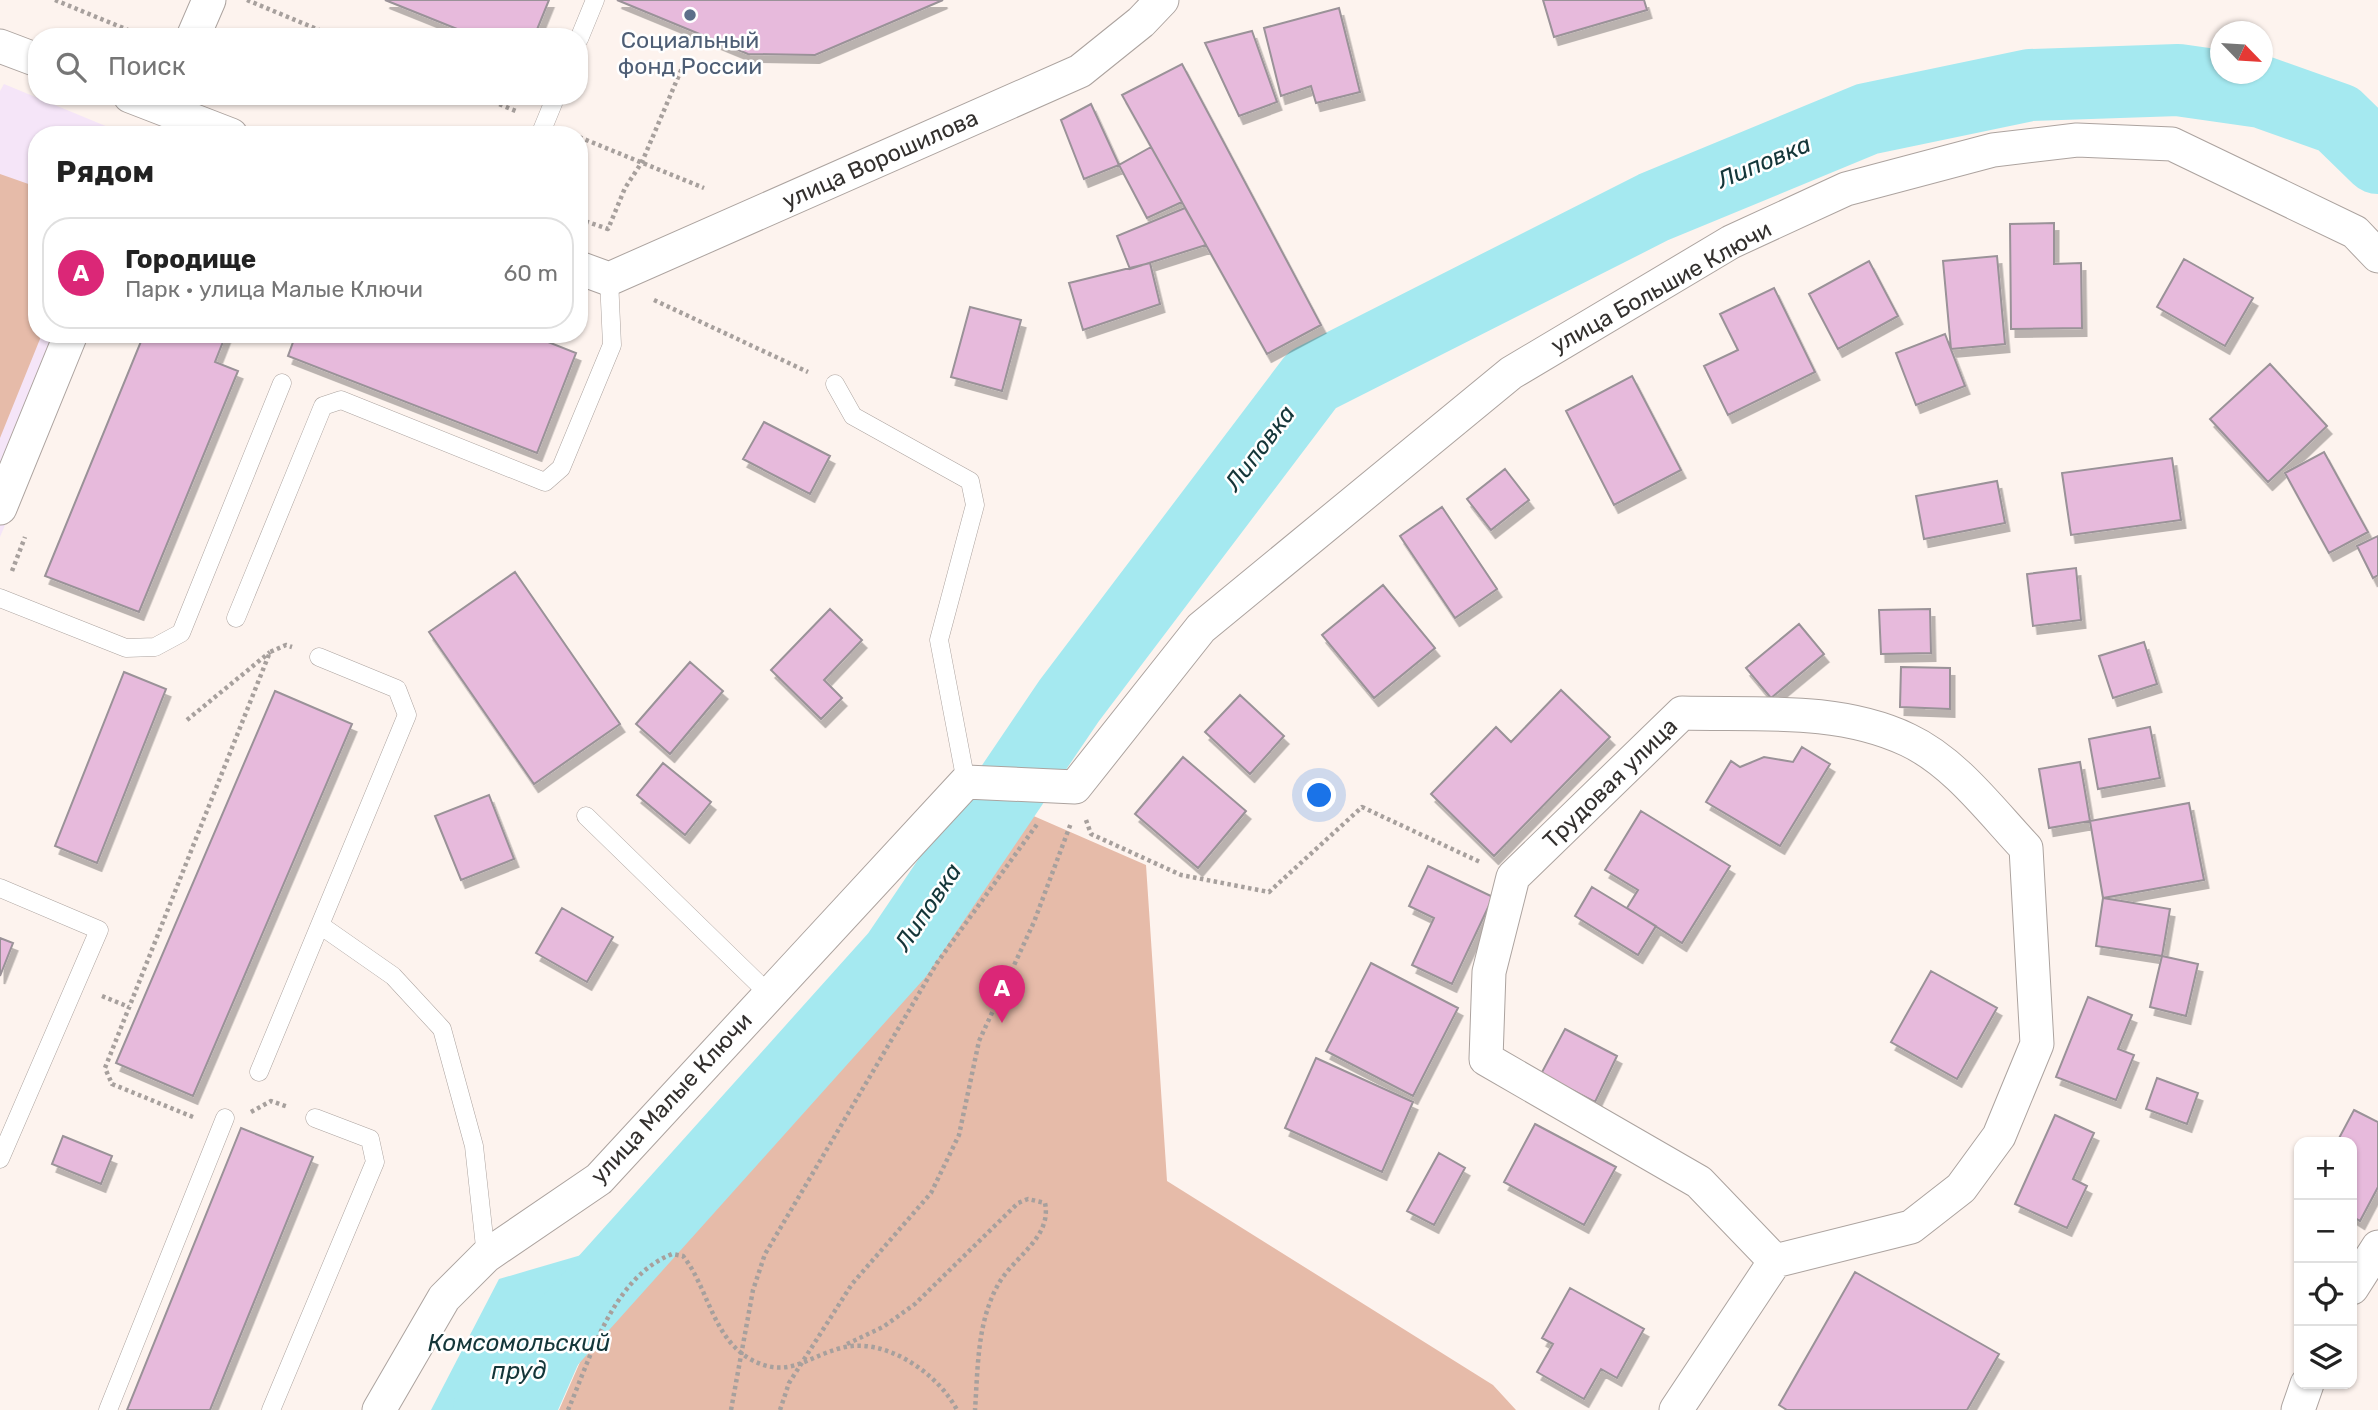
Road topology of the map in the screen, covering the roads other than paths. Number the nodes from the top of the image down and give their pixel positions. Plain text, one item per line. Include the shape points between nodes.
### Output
1 (209, 0) edge
2 (595, 0) edge
3 (1162, 0) edge
4 (197, 28) edge
5 (584, 28) edge
6 (0, 46) edge
7 (28, 57) edge
8 (552, 105) edge
9 (162, 113) edge
10 (202, 126) edge
11 (544, 126) edge
12 (2378, 256) edge
13 (594, 273) edge
14 (67, 343) edge
15 (282, 383) dead end
16 (835, 384) road end
17 (0, 508) edge
18 (0, 598) edge
19 (236, 618) dead end
20 (319, 657) road end
21 (966, 782) junction
22 (586, 816) dead end
23 (0, 888) edge
24 (320, 925) junction
25 (769, 994) junction
26 (259, 1072) dead end
27 (315, 1118) road end
28 (223, 1123) road end
29 (0, 1159) edge
30 (2378, 1247) edge
31 (486, 1256) junction
32 (1775, 1261) junction
33 (2357, 1280) edge
34 (2305, 1389) edge
35 (108, 1410) edge
36 (271, 1410) edge
37 (379, 1410) edge
38 (1676, 1410) edge
39 (2298, 1410) edge

1 - 4 street
2 - 5 lane
3 - 13 street, улица Ворошилова via 1080,71
6 - 7 street
8 - 11 lane
9 - 10 street
12 - 21 street, улица Большие Ключи via 2355,232 2172,144 2077,140 1993,150 1846,189 1731,243 1511,373 1201,628 1075,787
13 - 19 lane via 612,345 561,468 545,482 341,400 323,406
14 - 17 street
15 - 18 lane via 181,633 155,647 126,648
16 - 21 lane via 853,416 970,481 975,505 939,640
20 - 24 lane via 397,689 407,715
21 - 25 street, улица Малые Ключи
22 - 25 lane
23 - 29 lane via 99,930
24 - 26 lane
24 - 31 lane via 393,976 442,1029 474,1146
25 - 31 street, улица Малые Ключи via 599,1179
27 - 36 lane via 370,1139 375,1162
28 - 35 lane
30 - 33 street
31 - 37 street, улица Малые Ключи via 444,1298
32 - 32 street, Трудовая улица via 1911,1227 1961,1188 1999,1136 2037,1044 2025,848 1951,769 1909,740 1841,718 1682,713 1513,877 1489,972 1486,1059 1699,1182
32 - 38 street
34 - 39 street

